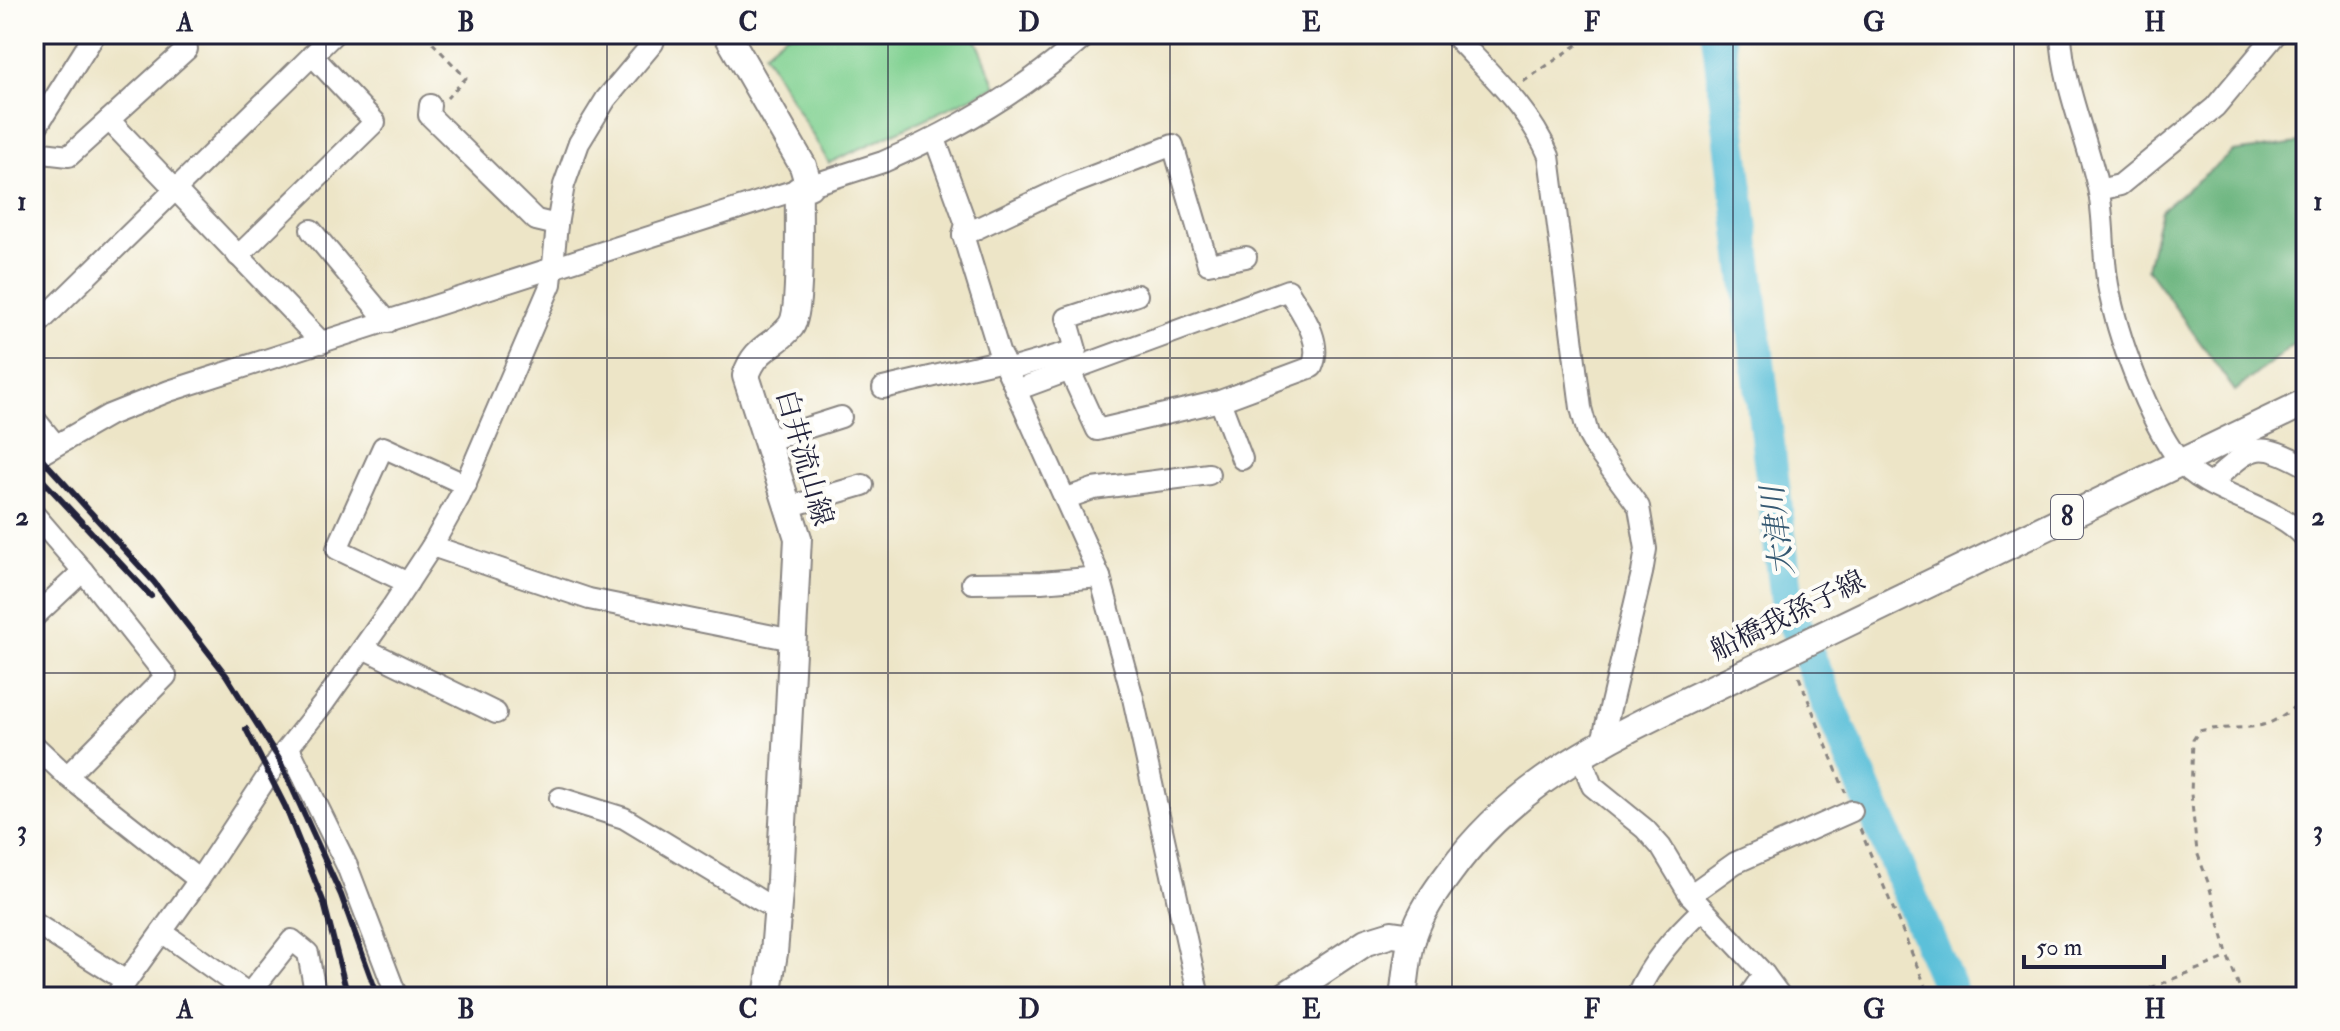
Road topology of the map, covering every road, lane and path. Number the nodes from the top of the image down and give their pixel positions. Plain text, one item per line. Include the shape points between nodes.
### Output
1 (95, 34) edge
2 (334, 34) edge
3 (424, 34) edge
4 (656, 34) edge
5 (727, 34) edge
6 (1088, 34) edge
7 (1453, 34) edge
8 (1593, 34) edge
9 (2061, 34) edge
10 (2276, 34) edge
11 (187, 49) dead end
12 (312, 55) junction
13 (1507, 93) junction
14 (430, 110) joint
15 (109, 120) junction
16 (34, 131) edge
17 (935, 139) junction
18 (34, 152) edge
19 (804, 188) junction
20 (173, 190) junction
21 (2099, 190) junction
22 (557, 225) junction
23 (311, 230) dead end
24 (963, 235) junction
25 (238, 256) junction
26 (1246, 257) dead end
27 (554, 267) junction
28 (1137, 295) dead end
29 (388, 322) junction
30 (34, 328) edge
31 (322, 343) junction
32 (1005, 365) junction
33 (1070, 371) junction
34 (883, 388) dead end
35 (1016, 390) junction
36 (1220, 401) junction
37 (2306, 402) edge
38 (841, 417) dead end
39 (34, 418) edge
40 (766, 441) junction
41 (55, 444) junction
42 (34, 458) edge
43 (1242, 459) dead end
44 (2180, 461) junction
45 (2306, 466) edge
46 (1209, 474) dead end
47 (2211, 483) junction
48 (466, 485) junction
49 (863, 485) dead end
50 (1067, 498) junction
51 (788, 507) junction
52 (34, 514) edge
53 (2306, 539) edge
54 (432, 546) junction
55 (83, 571) junction
56 (1100, 577) junction
57 (408, 583) junction
58 (972, 583) dead end
59 (34, 617) edge
60 (793, 640) junction
61 (363, 648) junction
62 (1799, 677) dead end
63 (2306, 698) edge
64 (496, 713) dead end
65 (34, 745) edge
66 (289, 748) junction
67 (1591, 748) junction
68 (67, 776) junction
69 (560, 798) dead end
70 (1852, 811) junction
71 (199, 880) junction
72 (1696, 902) junction
73 (778, 911) junction
74 (34, 923) edge
75 (162, 932) junction
76 (1413, 937) junction
77 (2228, 957) junction
78 (1764, 974) junction
79 (120, 989) edge
80 (248, 996) edge
81 (316, 997) edge
82 (397, 997) edge
83 (767, 997) edge
84 (1199, 997) edge
85 (1283, 997) edge
86 (1403, 997) edge
87 (1636, 997) edge
88 (1748, 997) edge
89 (1781, 997) edge
90 (1930, 997) edge
91 (2128, 997) edge
92 (2243, 997) edge

1 - 16 street
2 - 12 street
3 - 14 path via 466,78
4 - 22 street via 579,143
5 - 19 main road, 白井流山線 via 803,166 809,186
6 - 17 street via 997,104
7 - 13 street
8 - 13 path
9 - 21 street
10 - 21 street via 2215,107 2120,185
11 - 15 street
12 - 20 street
12 - 25 street via 375,122
13 - 67 street via 1539,132 1549,156 1588,434 1639,507 1644,528 1642,573
14 - 22 street via 536,220
15 - 18 street via 69,156
15 - 20 street
17 - 19 street
17 - 24 street via 966,224
19 - 27 street
19 - 40 main road, 白井流山線 via 799,190 792,325 751,360 746,376
20 - 25 street
20 - 30 street
21 - 44 street via 2108,284 2120,333
22 - 27 street
23 - 29 street
24 - 26 street via 1067,186 1173,145 1208,264
24 - 32 street
25 - 31 street
27 - 29 street
27 - 48 street
28 - 32 street via 1067,318 1076,350
29 - 31 street
31 - 41 street via 169,391
32 - 34 street
32 - 35 street
33 - 35 street
33 - 36 street via 1097,430
33 - 36 street via 1288,290 1311,327 1317,357 1312,367
35 - 50 street
36 - 43 street
37 - 44 main road, 船橋我孫子線 / 8
38 - 40 street
39 - 41 street
40 - 51 main road, 白井流山線
41 - 42 street
44 - 47 street
44 - 67 main road, 船橋我孫子線 / 8
45 - 47 street via 2263,448 2243,455
46 - 50 street via 1093,489
47 - 53 street via 2286,521
48 - 54 street
48 - 57 street via 383,447 337,549
49 - 51 street
50 - 56 street
51 - 60 main road, 白井流山線 via 798,538
52 - 55 street
54 - 57 street
54 - 60 street via 589,599
55 - 59 street
55 - 68 street via 166,676
56 - 58 street
56 - 84 street via 1133,698
57 - 61 street
60 - 73 main road, 白井流山線
61 - 64 street
61 - 66 street
62 - 70 path
63 - 77 path via 2274,721 2199,731 2193,740 2197,852
65 - 68 street
66 - 71 street
66 - 82 street via 347,866
67 - 72 street via 1592,786 1645,829
67 - 76 main road, 船橋我孫子線 / 8 via 1510,805 1467,849 1428,902
68 - 71 street
69 - 73 street via 624,818
70 - 72 street via 1735,863
70 - 90 path
71 - 75 street
72 - 78 street
72 - 87 street
73 - 83 main road, 白井流山線
74 - 79 street
75 - 79 street
75 - 80 street
76 - 85 main road via 1392,934 1366,942
76 - 86 main road, 船橋我孫子線 / 8
77 - 91 path
77 - 92 path
78 - 88 street
78 - 89 street
80 - 81 street via 292,940 308,953

